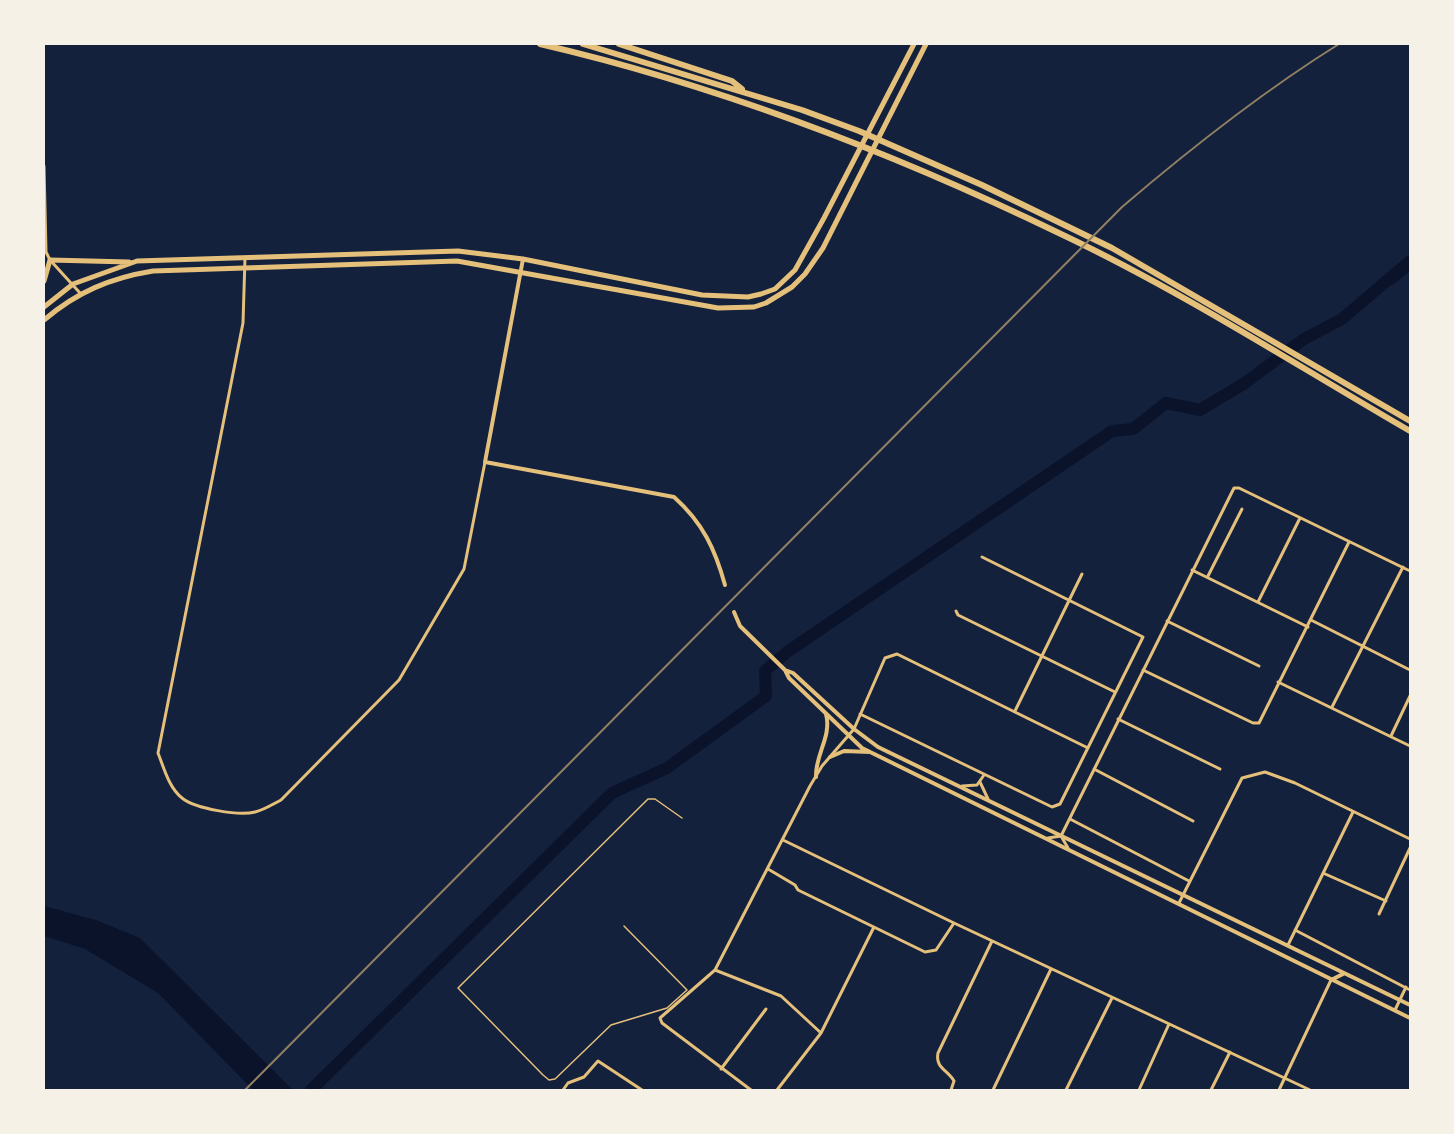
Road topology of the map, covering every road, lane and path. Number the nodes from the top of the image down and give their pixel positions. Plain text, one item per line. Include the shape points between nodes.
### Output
1 (540, 44) edge
2 (583, 44) edge
3 (620, 44) edge
4 (914, 44) edge
5 (926, 44) edge
6 (744, 92) junction
7 (44, 166) edge
8 (245, 258) junction
9 (524, 259) junction
10 (50, 260) junction
11 (137, 261) junction
12 (44, 264) edge
13 (244, 268) junction
14 (521, 272) junction
15 (44, 281) edge
16 (73, 284) junction
17 (80, 293) junction
18 (44, 307) edge
19 (44, 320) edge
20 (1410, 421) edge
21 (1410, 431) edge
22 (485, 462) junction
23 (1242, 508) dead end
24 (1300, 518) junction
25 (1349, 542) junction
26 (982, 557) dead end
27 (1403, 567) junction
28 (1192, 570) junction
29 (1410, 571) edge
30 (1082, 574) dead end
31 (1208, 577) junction
32 (725, 585) dead end
33 (1068, 602) junction
34 (1258, 603) junction
35 (956, 610) dead end
36 (734, 612) dead end
37 (1311, 620) junction
38 (1167, 621) junction
39 (1308, 627) junction
40 (1362, 646) junction
41 (1042, 655) junction
42 (1259, 666) dead end
43 (785, 670) junction
44 (1143, 670) junction
45 (1410, 670) edge
46 (1278, 682) junction
47 (1115, 692) junction
48 (1410, 696) edge
49 (1332, 707) junction
50 (1015, 711) junction
51 (826, 714) junction
52 (860, 714) junction
53 (1118, 719) junction
54 (854, 729) junction
55 (849, 735) junction
56 (1391, 736) junction
57 (1410, 746) edge
58 (1088, 748) junction
59 (871, 753) junction
60 (830, 757) junction
61 (1094, 769) junction
62 (1220, 769) dead end
63 (984, 775) junction
64 (816, 777) junction
65 (981, 782) junction
66 (958, 786) junction
67 (991, 802) junction
68 (1353, 812) junction
69 (682, 818) dead end
70 (1070, 819) junction
71 (1192, 821) dead end
72 (1040, 836) junction
73 (1061, 836) junction
74 (783, 839) junction
75 (1410, 839) edge
76 (1410, 848) edge
77 (1074, 853) junction
78 (768, 869) junction
79 (1323, 873) junction
80 (1189, 881) junction
81 (1182, 895) junction
82 (1386, 901) junction
83 (1179, 903) junction
84 (1379, 915) dead end
85 (954, 923) junction
86 (624, 926) dead end
87 (874, 927) junction
88 (1295, 930) junction
89 (992, 941) junction
90 (1287, 947) junction
91 (1324, 964) junction
92 (1051, 969) junction
93 (715, 970) junction
94 (1344, 973) junction
95 (1331, 980) junction
96 (1406, 987) junction
97 (1410, 990) edge
98 (1112, 998) junction
99 (1399, 1000) junction
100 (1410, 1005) edge
101 (766, 1009) dead end
102 (1395, 1010) junction
103 (1410, 1018) edge
104 (1169, 1024) junction
105 (821, 1033) junction
106 (1230, 1052) junction
107 (721, 1069) junction
108 (1285, 1079) junction
109 (563, 1090) edge
110 (642, 1090) edge
111 (751, 1090) edge
112 (777, 1090) edge
113 (951, 1090) edge
114 (993, 1090) edge
115 (1066, 1090) edge
116 (1139, 1090) edge
117 (1211, 1090) edge
118 (1279, 1090) edge
119 (1310, 1090) edge

1 - 21 highway via 710,91 884,154 1065,235
2 - 6 highway
3 - 6 highway via 732,81
4 - 9 main road via 795,270 775,289 748,297 702,295
5 - 14 main road via 823,248 805,274 778,298 754,307 718,308
6 - 20 highway via 859,131 1073,228
7 - 10 street via 45,245
8 - 9 main road via 458,251
8 - 11 main road
8 - 13 street
9 - 14 street
10 - 11 main road
10 - 12 street
10 - 15 main road
10 - 16 street
11 - 16 main road
13 - 14 main road via 457,261
13 - 17 main road via 153,271 117,277
13 - 22 street via 242,330 158,753 167,778 181,798 223,812 254,813 268,807 280,800 394,688 464,569
14 - 22 street
16 - 17 street
16 - 18 main road
17 - 19 main road
22 - 32 street via 674,497 715,550
23 - 31 street
24 - 25 street
24 - 28 street via 1235,488
24 - 34 street
25 - 27 street
25 - 37 street
26 - 33 street
27 - 29 street
27 - 40 street
28 - 31 street
28 - 38 street
30 - 33 street
31 - 34 street
33 - 41 street
33 - 47 street via 1143,637
34 - 39 street
35 - 41 street via 958,615
36 - 43 street via 740,626
37 - 39 street
37 - 40 street
38 - 42 street
38 - 44 street
39 - 46 street
40 - 45 street
40 - 49 street
41 - 47 street
41 - 50 street
43 - 51 street
43 - 54 street
44 - 46 street via 1253,723 1258,723
44 - 53 street
46 - 49 street
47 - 58 street
48 - 56 street
49 - 56 street
50 - 52 street via 897,654 885,658
50 - 58 street
51 - 55 street
51 - 64 street via 828,733
52 - 54 street
52 - 63 street
53 - 61 street
53 - 62 street
54 - 55 street
54 - 66 street via 878,747
55 - 59 street
55 - 60 street
56 - 57 street
58 - 63 street via 1056,807
59 - 60 street via 844,751
59 - 72 street
60 - 64 street
61 - 70 street
61 - 71 street
63 - 65 street
64 - 74 street
65 - 66 street via 970,788
65 - 67 street
66 - 67 street
67 - 73 street
68 - 75 street
68 - 79 street
68 - 80 street via 1265,772 1242,778
69 - 86 lane via 650,798 458,988 543,1075 555,1079 611,1025 667,1008 687,990
70 - 73 street
70 - 80 street
72 - 73 street
72 - 77 street
73 - 77 street
73 - 81 street
74 - 78 street
74 - 85 street
76 - 82 street
77 - 83 street
78 - 87 street via 798,890
78 - 93 street
79 - 82 street
79 - 88 street
80 - 81 street
81 - 83 street
81 - 90 street
82 - 84 street
83 - 95 street
85 - 87 street via 931,952
85 - 89 street
87 - 105 street
88 - 90 street
88 - 96 street
89 - 92 street
89 - 113 street via 936,1060 954,1081
90 - 91 street
91 - 94 street
91 - 95 street
92 - 98 street
92 - 114 street
93 - 105 street via 781,996
93 - 107 street via 660,1018
94 - 95 street
94 - 99 street
95 - 102 street
95 - 108 street
96 - 97 street
96 - 99 street
98 - 104 street
98 - 115 street
99 - 100 street
99 - 102 street
101 - 107 street
102 - 103 street
104 - 106 street
104 - 116 street
105 - 112 street
106 - 108 street
106 - 117 street
107 - 111 street
108 - 118 street
108 - 119 street
109 - 110 street via 598,1061

